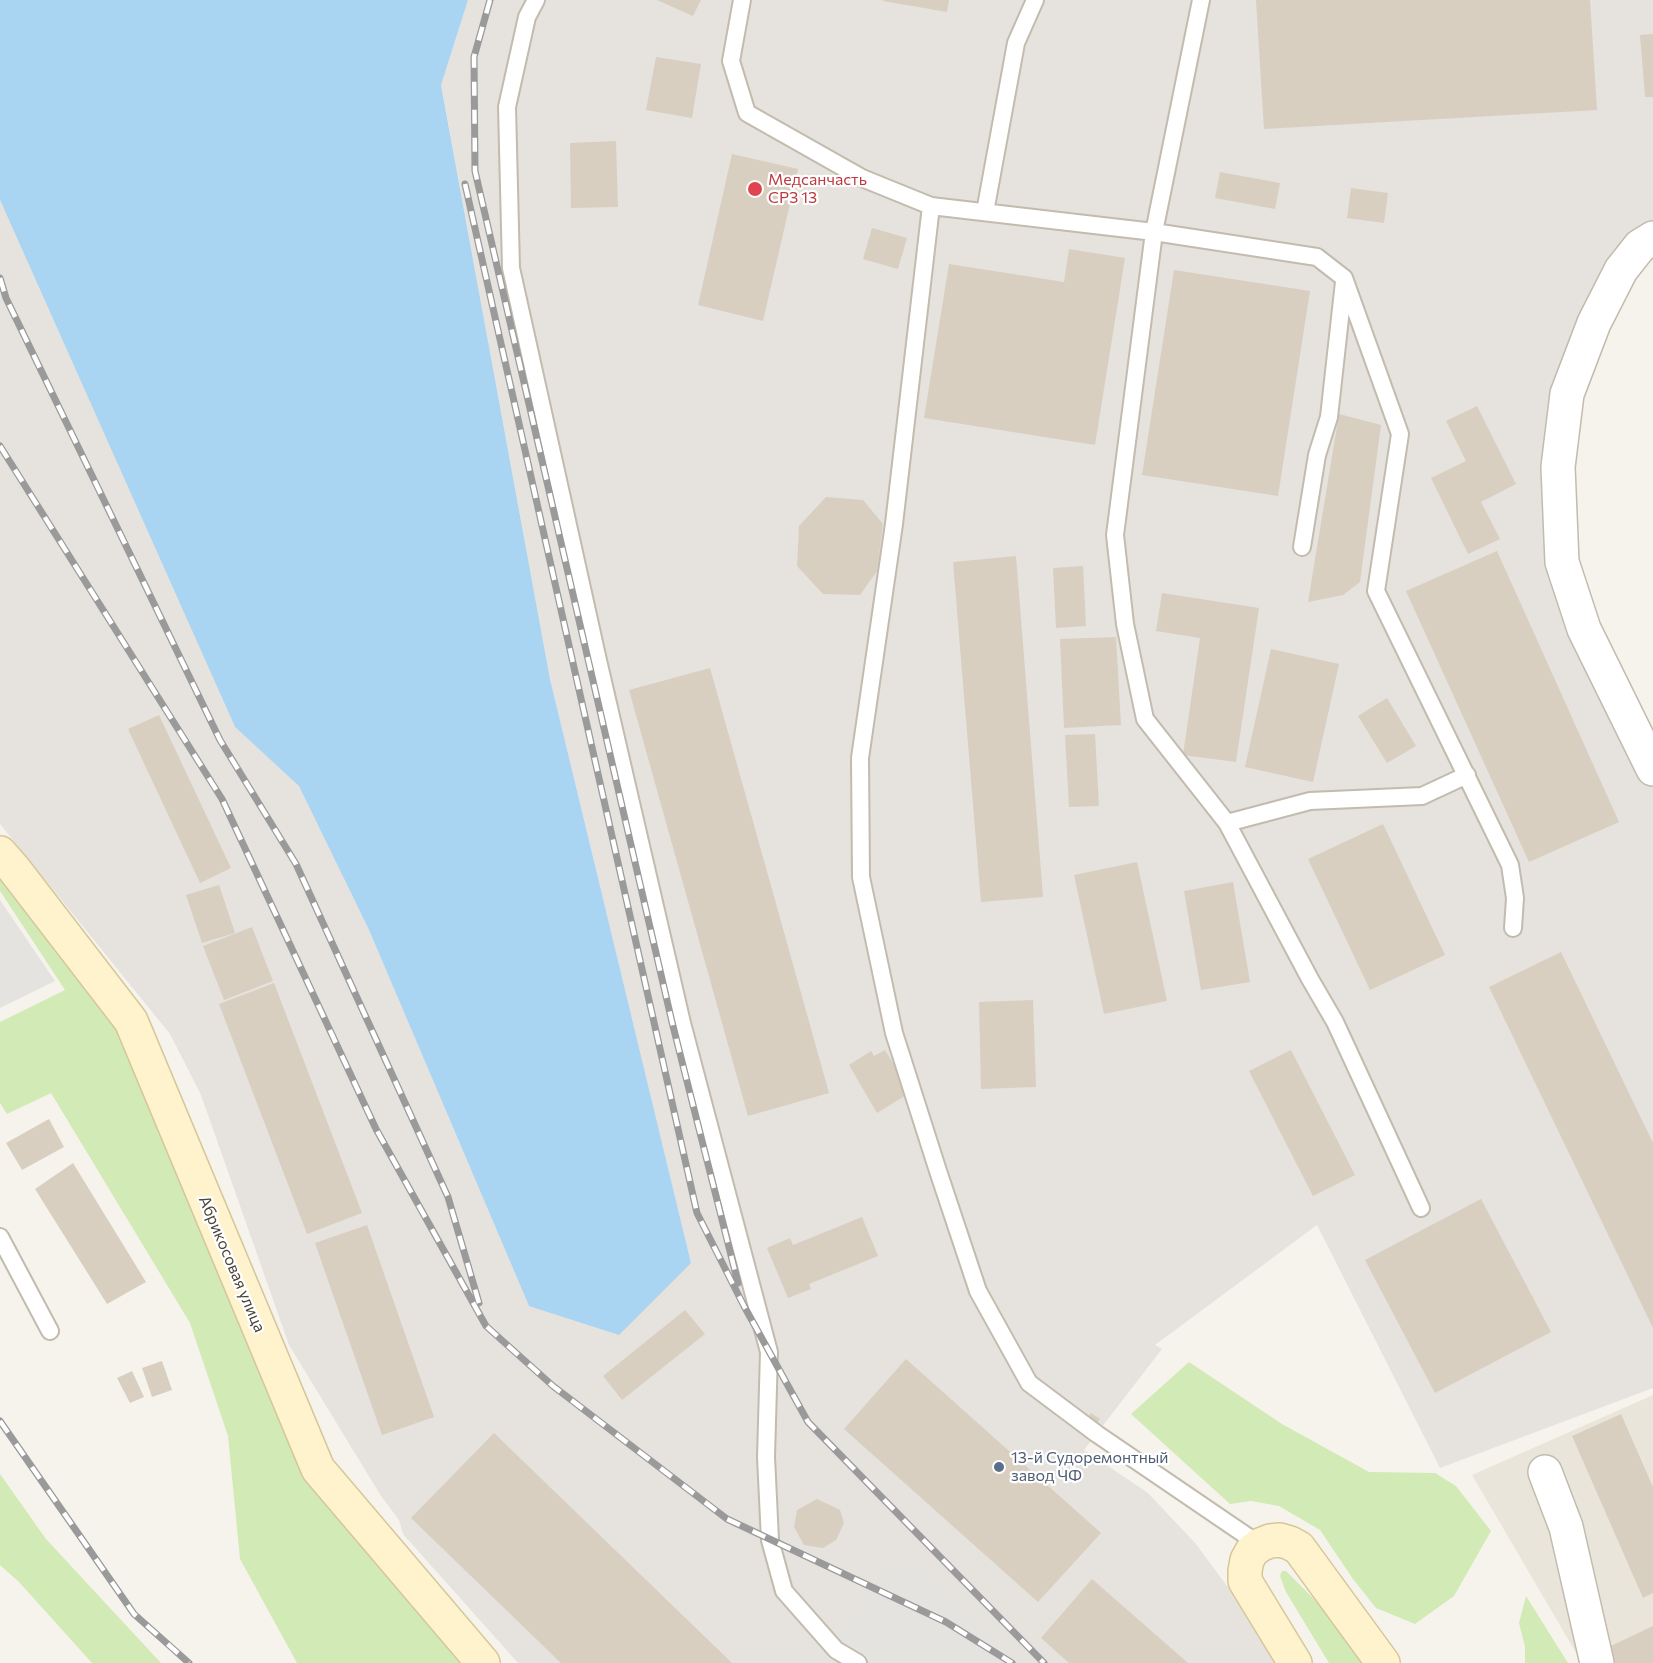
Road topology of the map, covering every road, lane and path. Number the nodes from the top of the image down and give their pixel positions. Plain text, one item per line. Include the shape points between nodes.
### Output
1 (536, 0) edge
2 (742, 0) edge
3 (1035, 0) edge
4 (1201, 0) edge
5 (931, 206) junction
6 (985, 212) junction
7 (1154, 232) junction
8 (1653, 238) edge
9 (1344, 278) junction
10 (1302, 548) dead end
11 (1653, 769) edge
12 (1467, 776) junction
13 (1227, 822) junction
14 (0, 854) edge
15 (1512, 928) dead end
16 (1421, 1208) dead end
17 (0, 1237) edge
18 (50, 1331) dead end
19 (1545, 1472) dead end
20 (1260, 1545) junction
21 (483, 1663) edge
22 (858, 1663) edge
23 (1295, 1663) edge
24 (1383, 1663) edge
25 (1597, 1663) edge

1 - 22 lane via 527,17 507,107 511,268 681,1023 769,1352 766,1457 770,1540 784,1591 836,1650
2 - 5 lane via 731,61 747,113 862,177
3 - 6 lane via 1016,43
4 - 7 lane
5 - 6 lane
5 - 20 lane via 894,524 860,758 861,877 894,1033 978,1291 1029,1383
6 - 7 lane
7 - 9 lane via 1317,257
7 - 13 lane via 1115,535 1125,624 1145,719
8 - 11 street via 1640,246 1622,270 1594,323 1567,394 1558,467 1562,562 1584,629
9 - 10 lane via 1329,417 1317,455
9 - 12 lane via 1400,434 1376,591
12 - 13 lane via 1422,796 1310,801
12 - 15 lane via 1510,865 1515,898
13 - 16 lane via 1335,1022
14 - 21 main road, Абрикосовая улица via 130,1021 318,1469
17 - 18 lane
19 - 25 street via 1566,1527
20 - 23 main road via 1247,1560 1245,1581
20 - 24 main road via 1280,1540 1299,1548

